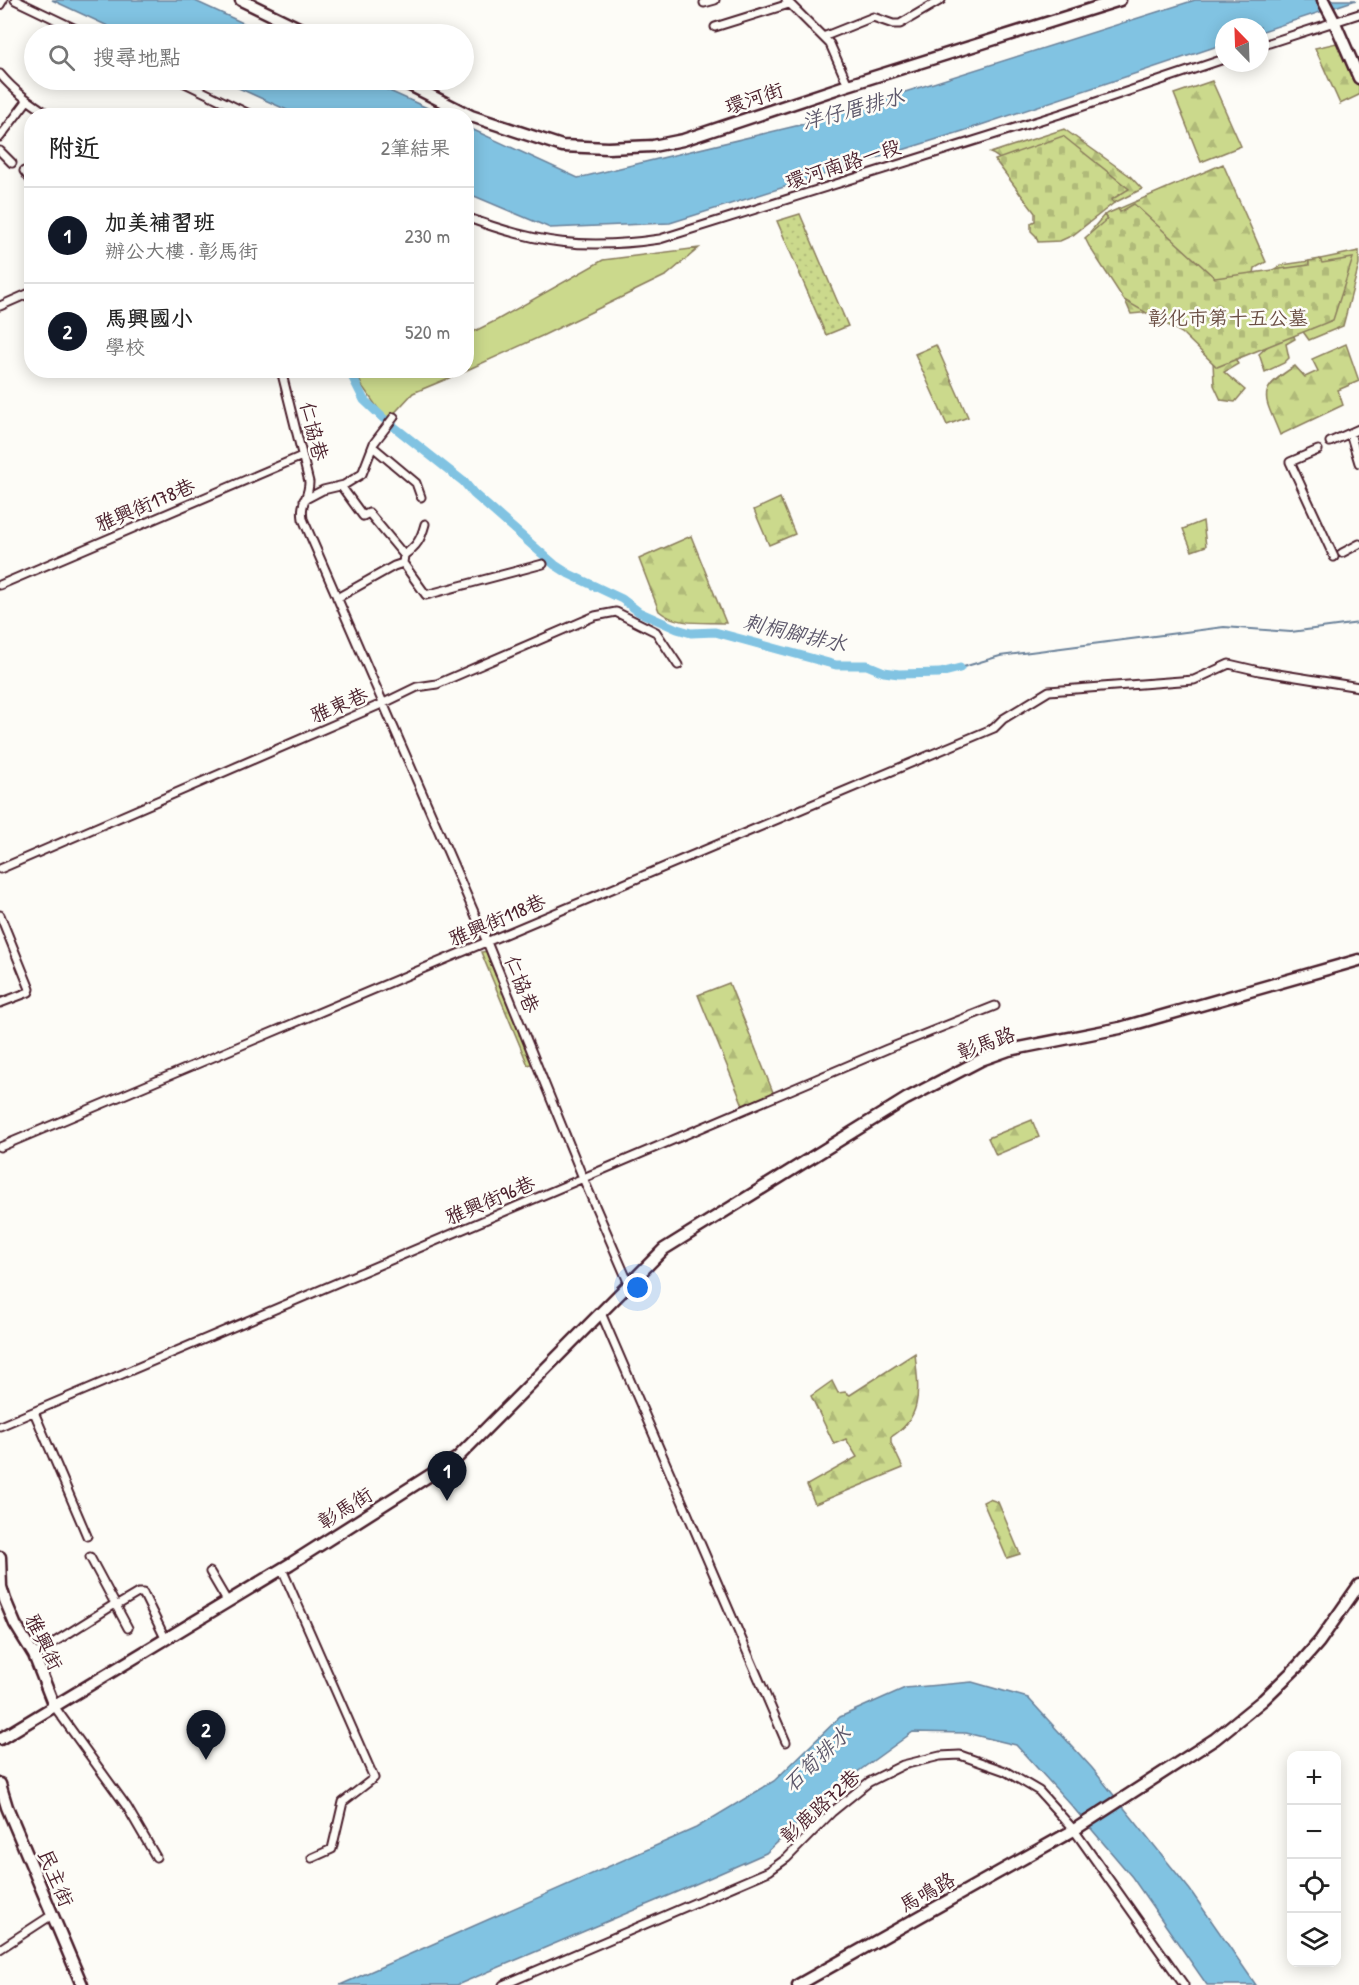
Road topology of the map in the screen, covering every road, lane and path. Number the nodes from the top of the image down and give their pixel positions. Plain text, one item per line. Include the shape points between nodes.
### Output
1 (3, 0) edge
2 (15, 0) edge
3 (241, 0) edge
4 (715, 0) edge
5 (941, 0) edge
6 (1120, 0) edge
7 (1323, 0) edge
8 (788, 2) edge
9 (704, 3) dead end
10 (0, 5) edge
11 (1359, 14) edge
12 (1333, 18) junction
13 (65, 24) edge
14 (290, 24) edge
15 (715, 27) dead end
16 (823, 37) junction
17 (1269, 43) edge
18 (1215, 62) edge
19 (0, 74) edge
20 (1359, 78) edge
21 (848, 85) junction
22 (200, 90) edge
23 (420, 90) edge
24 (27, 101) junction
25 (38, 108) edge
26 (237, 108) edge
27 (455, 108) edge
28 (474, 117) edge
29 (0, 137) edge
30 (0, 151) edge
31 (12, 164) dead end
32 (474, 220) edge
33 (24, 296) edge
34 (0, 306) edge
35 (283, 378) edge
36 (394, 417) dead end
37 (1359, 429) edge
38 (1350, 433) junction
39 (1330, 442) dead end
40 (373, 447) junction
41 (1318, 450) dead end
42 (302, 456) junction
43 (1359, 463) edge
44 (340, 486) junction
45 (421, 497) dead end
46 (304, 500) junction
47 (425, 524) dead end
48 (1359, 544) edge
49 (1342, 554) dead end
50 (404, 555) junction
51 (1334, 557) dead end
52 (403, 563) junction
53 (543, 564) dead end
54 (0, 585) edge
55 (337, 598) junction
56 (678, 665) dead end
57 (1359, 687) edge
58 (384, 703) junction
59 (0, 869) edge
60 (0, 915) edge
61 (487, 942) junction
62 (1359, 960) edge
63 (0, 1004) edge
64 (995, 1006) dead end
65 (0, 1147) edge
66 (583, 1178) junction
67 (664, 1249) joint
68 (629, 1284) junction
69 (601, 1313) junction
70 (34, 1412) junction
71 (0, 1426) edge
72 (87, 1536) dead end
73 (0, 1557) edge
74 (90, 1557) dead end
75 (282, 1569) junction
76 (210, 1572) dead end
77 (1359, 1585) edge
78 (227, 1601) junction
79 (116, 1605) junction
80 (128, 1628) dead end
81 (165, 1638) junction
82 (34, 1655) junction
83 (54, 1706) junction
84 (0, 1739) edge
85 (786, 1742) dead end
86 (0, 1784) edge
87 (1074, 1830) junction
88 (156, 1857) dead end
89 (312, 1858) dead end
90 (52, 1915) junction
91 (0, 1949) edge
92 (803, 1984) edge
93 (82, 1985) edge
94 (503, 1985) edge
95 (1184, 1985) edge

1 - 10 street
2 - 13 street
3 - 14 street
4 - 9 street
5 - 16 street via 900,24 873,17
6 - 21 street, 環河街
7 - 12 street
8 - 15 street
8 - 16 street
11 - 12 street
12 - 17 street
12 - 20 street
16 - 21 street
18 - 32 street, 環河南路一段 via 660,239 625,244 556,243
19 - 24 street
21 - 28 street, 環河街 via 683,140 653,146 562,146
22 - 26 street
23 - 27 street, 環河街
24 - 25 street
24 - 29 street
30 - 31 street
33 - 34 street
35 - 42 street, 仁協巷
36 - 40 street, 仁協巷
37 - 38 street
38 - 39 street
38 - 43 street
40 - 44 street, 仁協巷 via 362,474
40 - 45 street via 416,483
41 - 51 street via 1290,462
42 - 46 street, 仁協巷 via 309,482
42 - 54 street, 雅興街178巷
44 - 46 street, 仁協巷
44 - 50 street via 363,516 369,513
46 - 55 street, 仁協巷 via 303,519
47 - 50 street via 421,539
48 - 49 street
50 - 52 street
52 - 53 street via 426,595
52 - 55 street
55 - 58 street, 仁協巷
56 - 58 street, 雅東巷 via 656,632 616,612 595,616
57 - 61 street, 雅興街118巷 via 1229,664 1194,680 1049,691 994,728
58 - 59 street, 雅東巷
58 - 61 street, 仁協巷
60 - 63 street via 30,989
61 - 65 street, 雅興街118巷
61 - 66 street, 仁協巷
62 - 67 street, 彰馬路 via 1120,1028 1009,1050 981,1060 906,1099
64 - 66 street, 雅興街96巷
66 - 68 street, 仁協巷
66 - 70 street, 雅興街96巷
67 - 68 street, 彰馬街
68 - 69 street, 彰馬街
69 - 75 street, 彰馬街 via 457,1458
69 - 85 street
70 - 71 street, 雅興街96巷
70 - 72 street
73 - 82 street, 雅興街 via 4,1600
74 - 79 street
75 - 78 street, 彰馬街
75 - 89 street via 374,1778 343,1802 332,1849
76 - 78 street
77 - 87 street, 馬鳴路 via 1319,1642 1263,1700 1215,1738
78 - 81 street, 彰馬街
79 - 80 street
79 - 81 street via 143,1593
79 - 82 street
81 - 83 street, 彰馬街
82 - 83 street, 雅興街
83 - 84 street, 彰馬街
83 - 88 street via 127,1807
86 - 90 street, 民主街
87 - 92 street, 馬鳴路
87 - 94 street, 彰鹿路72巷 via 1039,1791 1005,1771 960,1755 903,1765 868,1782 769,1871
87 - 95 street, 彰鹿路72巷
90 - 91 street
90 - 93 street, 民主街

